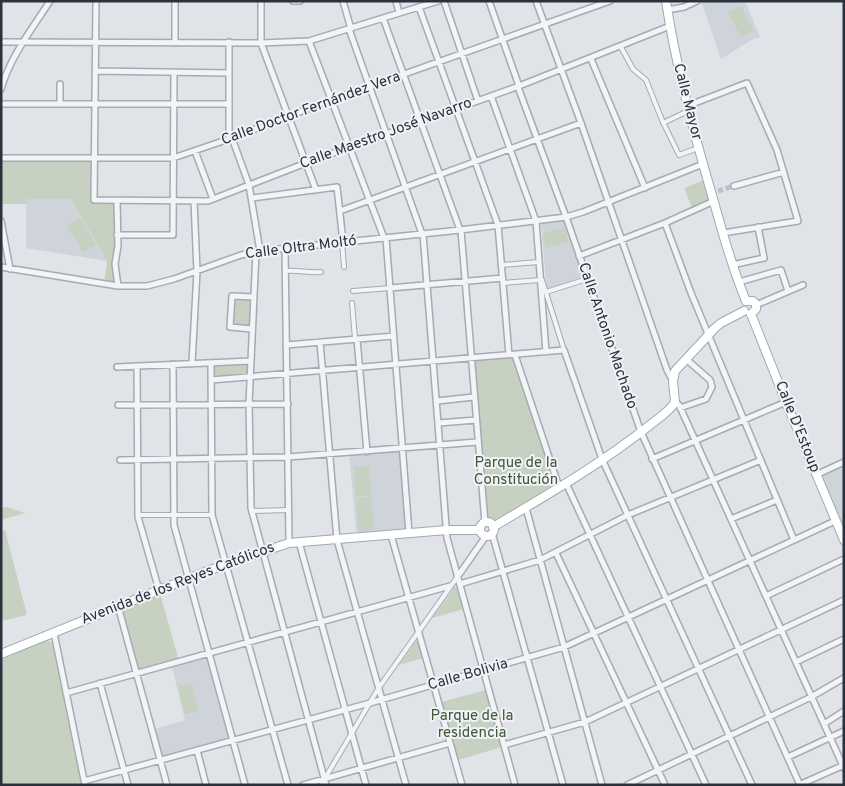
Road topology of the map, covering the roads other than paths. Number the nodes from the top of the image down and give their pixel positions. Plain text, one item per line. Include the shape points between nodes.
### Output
1 (50, 1) edge
2 (96, 1) edge
3 (175, 1) edge
4 (261, 1) edge
5 (293, 1) edge
6 (300, 1) edge
7 (343, 1) edge
8 (396, 1) edge
9 (438, 1) edge
10 (444, 1) edge
11 (489, 1) edge
12 (536, 1) edge
13 (610, 1) edge
14 (697, 1) edge
15 (667, 5) edge
16 (419, 7) junction
17 (400, 13) junction
18 (383, 18) junction
19 (544, 25) junction
20 (670, 26) junction
21 (350, 29) junction
22 (503, 39) junction
23 (309, 41) junction
24 (1, 42) edge
25 (24, 42) junction
26 (96, 42) junction
27 (175, 42) junction
28 (229, 42) junction
29 (261, 43) junction
30 (621, 46) junction
31 (462, 54) junction
32 (591, 59) junction
33 (438, 62) junction
34 (96, 71) junction
35 (560, 71) junction
36 (174, 72) junction
37 (229, 73) junction
38 (403, 74) junction
39 (60, 84) dead end
40 (369, 86) junction
41 (519, 87) junction
42 (1, 89) edge
43 (491, 96) junction
44 (331, 100) junction
45 (478, 101) junction
46 (1, 104) edge
47 (60, 104) junction
48 (96, 104) junction
49 (174, 104) junction
50 (229, 104) junction
51 (455, 109) junction
52 (688, 109) junction
53 (288, 115) junction
54 (420, 122) junction
55 (664, 123) junction
56 (581, 124) junction
57 (386, 134) junction
58 (231, 138) junction
59 (537, 139) junction
60 (350, 147) junction
61 (698, 148) junction
62 (510, 149) junction
63 (195, 151) junction
64 (1, 158) edge
65 (95, 158) junction
66 (173, 158) junction
67 (475, 162) junction
68 (306, 163) junction
69 (703, 164) junction
70 (784, 172) junction
71 (439, 175) junction
72 (249, 185) junction
73 (734, 186) tunnel mouth
74 (405, 188) junction
75 (645, 188) junction
76 (316, 190) junction
77 (252, 198) junction
78 (214, 199) junction
79 (117, 201) junction
80 (173, 201) junction
81 (194, 201) junction
82 (369, 201) junction
83 (714, 201) junction
84 (608, 202) junction
85 (340, 211) junction
86 (566, 217) junction
87 (536, 221) junction
88 (1, 222) edge
89 (665, 223) junction
90 (498, 225) junction
91 (758, 227) junction
92 (461, 230) junction
93 (723, 233) junction
94 (423, 234) junction
95 (118, 235) junction
96 (385, 238) junction
97 (622, 240) junction
98 (342, 242) junction
99 (285, 248) junction
100 (258, 252) junction
101 (580, 256) junction
102 (539, 262) junction
103 (502, 265) junction
104 (732, 265) junction
105 (1, 267) edge
106 (344, 267) dead end
107 (10, 269) junction
108 (197, 271) junction
109 (285, 271) junction
110 (321, 272) dead end
111 (540, 274) junction
112 (587, 279) junction
113 (540, 280) junction
114 (503, 281) junction
115 (466, 282) junction
116 (738, 282) junction
117 (428, 285) junction
118 (803, 285) dead end
119 (118, 286) junction
120 (390, 288) junction
121 (353, 291) dead end
122 (788, 291) junction
123 (546, 292) junction
124 (254, 297) junction
125 (746, 301) junction
126 (352, 303) dead end
127 (756, 305) junction
128 (748, 312) junction
129 (252, 329) junction
130 (708, 334) junction
131 (394, 336) junction
132 (356, 339) junction
133 (320, 342) junction
134 (286, 345) junction
135 (564, 350) junction
136 (546, 352) junction
137 (512, 355) junction
138 (472, 359) junction
139 (686, 359) junction
140 (251, 361) junction
141 (434, 362) junction
142 (211, 363) junction
143 (173, 364) junction
144 (192, 364) junction
145 (396, 364) junction
146 (137, 366) junction
147 (118, 367) dead end
148 (359, 368) junction
149 (322, 372) junction
150 (287, 375) junction
151 (250, 377) junction
152 (211, 380) junction
153 (673, 380) junction
154 (474, 397) junction
155 (437, 401) junction
156 (786, 402) junction
157 (211, 404) junction
158 (249, 404) junction
159 (288, 404) junction
160 (118, 405) dead end
161 (138, 405) junction
162 (173, 405) junction
163 (678, 405) junction
164 (476, 420) junction
165 (744, 420) junction
166 (439, 423) junction
167 (641, 432) junction
168 (695, 440) junction
169 (477, 442) junction
170 (441, 445) junction
171 (402, 448) junction
172 (367, 452) junction
173 (329, 454) junction
174 (288, 457) junction
175 (212, 458) junction
176 (250, 458) junction
177 (174, 459) junction
178 (602, 459) junction
179 (652, 459) junction
180 (120, 460) dead end
181 (138, 460) junction
182 (761, 460) junction
183 (844, 462) edge
184 (816, 476) junction
185 (713, 480) junction
186 (562, 485) junction
187 (670, 497) junction
188 (777, 500) junction
189 (526, 508) junction
190 (288, 510) junction
191 (251, 511) junction
192 (174, 515) junction
193 (212, 515) junction
194 (628, 515) junction
195 (138, 516) junction
196 (731, 519) junction
197 (835, 521) junction
198 (448, 530) junction
199 (487, 530) junction
200 (409, 533) junction
201 (589, 534) junction
202 (391, 535) junction
203 (337, 540) junction
204 (794, 540) junction
205 (844, 540) edge
206 (289, 542) junction
207 (299, 542) junction
208 (262, 551) junction
209 (556, 553) junction
210 (844, 559) edge
211 (540, 560) junction
212 (750, 561) junction
213 (226, 564) junction
214 (504, 572) junction
215 (458, 576) junction
216 (188, 578) junction
217 (707, 581) junction
218 (460, 584) junction
219 (450, 586) junction
220 (159, 590) junction
221 (766, 596) junction
222 (408, 598) junction
223 (666, 600) junction
224 (844, 600) edge
225 (118, 606) junction
226 (357, 612) junction
227 (627, 617) junction
228 (321, 622) junction
229 (781, 629) junction
230 (418, 631) junction
231 (54, 633) junction
232 (285, 633) junction
233 (593, 634) junction
234 (844, 639) edge
235 (248, 643) junction
236 (564, 647) junction
237 (739, 650) junction
238 (209, 653) junction
239 (1, 654) edge
240 (527, 658) junction
241 (796, 662) junction
242 (698, 669) junction
243 (484, 670) junction
244 (136, 673) junction
245 (844, 678) edge
246 (100, 683) junction
247 (433, 684) junction
248 (660, 687) junction
249 (378, 689) junction
250 (66, 693) junction
251 (812, 696) junction
252 (381, 699) junction
253 (370, 703) junction
254 (625, 703) junction
255 (345, 709) junction
256 (844, 711) edge
257 (769, 717) junction
258 (308, 719) junction
259 (585, 722) junction
260 (824, 724) junction
261 (272, 730) junction
262 (844, 731) edge
263 (548, 733) junction
264 (352, 735) junction
265 (730, 736) junction
266 (830, 737) junction
267 (232, 741) junction
268 (450, 743) junction
269 (504, 745) junction
270 (197, 750) junction
271 (692, 754) junction
272 (398, 758) junction
273 (788, 758) junction
274 (160, 761) junction
275 (843, 766) edge
276 (362, 768) junction
277 (124, 770) junction
278 (658, 770) junction
279 (326, 782) edge
280 (84, 783) edge
281 (636, 783) edge
282 (800, 784) edge
283 (128, 785) edge
284 (167, 785) edge
285 (206, 785) edge
286 (245, 785) edge
287 (288, 785) edge
288 (303, 785) edge
289 (321, 785) edge
290 (366, 785) edge
291 (406, 785) edge
292 (462, 785) edge
293 (516, 785) edge
294 (563, 785) edge
295 (602, 785) edge
296 (627, 785) edge
297 (664, 785) edge
298 (706, 785) edge
299 (752, 785) edge

1 - 25 street
2 - 26 street
3 - 27 street
4 - 29 street
5 - 6 street
7 - 21 street
8 - 17 street
9 - 16 street
10 - 31 street
11 - 22 street, Calle Antonio Machado
12 - 19 street
13 - 19 street, Calle Doctor Fernández Vera
14 - 15 street via 684,7
15 - 20 main road, Calle Mayor
16 - 17 street
16 - 33 street
17 - 18 street
18 - 21 street
18 - 38 street
19 - 22 street, Calle Doctor Fernández Vera
19 - 35 street
20 - 30 street, Calle Maestro José Navarro
20 - 52 main road, Calle Mayor
21 - 23 street
21 - 40 street
22 - 31 street, Calle Doctor Fernández Vera
22 - 41 street, Calle Antonio Machado
23 - 29 street
23 - 44 street
24 - 25 street
25 - 26 street
25 - 42 street
26 - 27 street
26 - 34 street
27 - 28 street
28 - 29 street
28 - 37 street
29 - 53 street
30 - 32 street, Calle Maestro José Navarro
30 - 55 street via 633,69 646,80
31 - 33 street, Calle Doctor Fernández Vera
31 - 45 street
32 - 35 street, Calle Maestro José Navarro
32 - 75 street
33 - 38 street, Calle Doctor Fernández Vera
33 - 51 street
34 - 36 street
34 - 48 street
35 - 41 street, Calle Maestro José Navarro
35 - 56 street
36 - 37 street
36 - 49 street
37 - 50 street
38 - 40 street, Calle Doctor Fernández Vera
38 - 54 street
39 - 47 street
40 - 44 street, Calle Doctor Fernández Vera
40 - 57 street
41 - 43 street, Calle Maestro José Navarro
41 - 59 street, Calle Antonio Machado
43 - 45 street, Calle Maestro José Navarro
43 - 62 street
44 - 53 street, Calle Doctor Fernández Vera
44 - 60 street
45 - 51 street, Calle Maestro José Navarro
46 - 47 street
47 - 48 street
48 - 49 street
48 - 65 street
49 - 50 street
49 - 66 street
50 - 58 street
51 - 54 street, Calle Maestro José Navarro
51 - 67 street
52 - 55 street
52 - 61 main road, Calle Mayor
52 - 70 street via 746,82 778,150
53 - 58 street, Calle Doctor Fernández Vera
53 - 68 street
54 - 57 street, Calle Maestro José Navarro
54 - 71 street
55 - 61 street via 679,155
56 - 59 street
56 - 84 street
57 - 60 street, Calle Maestro José Navarro
57 - 74 street
58 - 63 street, Calle Doctor Fernández Vera
58 - 72 street
59 - 62 street
59 - 86 street, Calle Antonio Machado
60 - 68 street, Calle Maestro José Navarro
60 - 82 street
61 - 69 main road, Calle Mayor
62 - 67 street
62 - 87 street
63 - 66 street, Calle Doctor Fernández Vera
63 - 78 street
64 - 65 street, Calle Doctor Fernández Vera
65 - 66 street, Calle Doctor Fernández Vera
65 - 79 street, Calle Maestro José Navarro via 94,200
66 - 80 street
67 - 71 street
67 - 90 street
68 - 72 street, Calle Maestro José Navarro
68 - 76 street
69 - 75 street, Calle Oltra Moltó
69 - 83 main road, Calle Mayor
70 - 73 street
70 - 91 street via 798,220
71 - 74 street
71 - 92 street
72 - 77 street
72 - 78 street, Calle Maestro José Navarro
74 - 82 street
74 - 94 street
75 - 84 street, Calle Oltra Moltó
76 - 77 street
76 - 85 street via 337,187
77 - 100 street
78 - 81 street, Calle Maestro José Navarro
79 - 80 street, Calle Maestro José Navarro
79 - 95 street
80 - 81 street, Calle Maestro José Navarro
80 - 95 street via 173,235
81 - 108 street
82 - 85 street
82 - 96 street
83 - 89 street
83 - 93 main road, Calle Mayor
84 - 86 street, Calle Oltra Moltó
84 - 97 street
85 - 98 street
86 - 87 street, Calle Oltra Moltó
86 - 101 street, Calle Antonio Machado
87 - 90 street, Calle Oltra Moltó
87 - 102 street
88 - 107 street
89 - 97 street
89 - 130 street
90 - 92 street, Calle Oltra Moltó
90 - 103 street
91 - 93 street
91 - 104 street via 764,258
92 - 94 street, Calle Oltra Moltó
92 - 115 street
93 - 104 main road, Calle Mayor
94 - 96 street, Calle Oltra Moltó
94 - 117 street
95 - 119 street via 115,264
96 - 98 street, Calle Oltra Moltó
96 - 120 street
97 - 101 street
97 - 153 street
98 - 99 street, Calle Oltra Moltó
98 - 106 street
99 - 100 street, Calle Oltra Moltó
99 - 109 street
100 - 108 street, Calle Oltra Moltó
100 - 124 street
101 - 112 street, Calle Antonio Machado
102 - 103 street
102 - 111 street
103 - 114 street
104 - 116 main road, Calle Mayor
105 - 107 street, Calle Oltra Moltó
107 - 119 street, Calle Oltra Moltó
108 - 119 street, Calle Oltra Moltó via 147,286
108 - 144 street
109 - 110 street
109 - 134 street
111 - 113 street
111 - 123 street
112 - 123 street
112 - 167 street, Calle Antonio Machado
113 - 114 street
113 - 136 street
114 - 115 street
114 - 137 street
115 - 117 street
115 - 138 street
116 - 122 street via 780,270
116 - 125 main road, Calle Mayor
117 - 120 street
117 - 141 street
118 - 122 street
120 - 121 street
120 - 131 street
122 - 127 street
123 - 135 street
124 - 129 street
124 - 129 street via 232,296 230,327
125 - 127 main road via 753,301
125 - 128 main road via 743,306
126 - 132 street
127 - 128 main road via 755,311
128 - 130 main road via 720,323
128 - 156 main road, Calle D'Estoup
129 - 140 street
130 - 139 main road
130 - 165 street
131 - 132 street
131 - 145 street
132 - 133 street
132 - 148 street
133 - 134 street
133 - 149 street
134 - 150 street
135 - 136 street
135 - 178 street
136 - 137 street
137 - 138 street
137 - 186 street
138 - 141 street
138 - 154 street
139 - 153 main road via 675,371
139 - 163 street via 710,380 712,388 706,399
140 - 142 street
140 - 151 street
141 - 145 street
141 - 155 street
142 - 144 street
142 - 152 street
143 - 144 street
143 - 146 street
143 - 162 street
145 - 148 street
145 - 171 street
146 - 147 street
146 - 161 street
148 - 149 street
148 - 172 street
149 - 150 street
149 - 173 street
150 - 151 street
150 - 159 street
151 - 152 street
151 - 158 street
152 - 157 street
153 - 163 main road
154 - 155 street
154 - 164 street
155 - 166 street
156 - 165 street
156 - 184 main road, Calle D'Estoup
157 - 158 street
157 - 162 street
157 - 175 street
158 - 159 street
158 - 176 street
159 - 174 street
160 - 161 street
161 - 162 street
161 - 181 street
162 - 177 street
163 - 167 main road, Avenida de los Reyes Católicos
163 - 168 street
164 - 166 street
164 - 169 street
165 - 168 street
165 - 182 street
166 - 170 street
167 - 178 main road, Avenida de los Reyes Católicos
167 - 179 street, Calle Antonio Machado
168 - 179 street
168 - 185 street
169 - 170 street
169 - 199 street
170 - 171 street
170 - 198 street
171 - 172 street
171 - 200 street
172 - 173 street
173 - 174 street
173 - 203 street
174 - 176 street
174 - 190 street
175 - 176 street
175 - 177 street
175 - 193 street
176 - 191 street
177 - 181 street
177 - 192 street
178 - 186 main road, Avenida de los Reyes Católicos
178 - 194 street
179 - 187 street, Calle Antonio Machado
180 - 181 street
181 - 195 street
182 - 185 street
182 - 188 street
183 - 184 street
184 - 197 main road, Calle D'Estoup
185 - 187 street
185 - 196 street
186 - 189 main road, Avenida de los Reyes Católicos
186 - 201 street
187 - 194 street
187 - 217 street, Calle Antonio Machado
188 - 196 street
188 - 204 street
189 - 199 main road, Avenida de los Reyes Católicos
189 - 211 street
190 - 191 street
190 - 206 street
191 - 208 street
192 - 193 street
192 - 195 street
192 - 216 street
193 - 213 street
194 - 201 street
194 - 223 street
195 - 220 street
196 - 212 street
197 - 204 street, Calle Bolivia
197 - 205 main road, Calle D'Estoup
198 - 199 main road, Avenida de los Reyes Católicos
198 - 200 main road, Avenida de los Reyes Católicos
198 - 215 street
199 - 214 street
199 - 215 street
200 - 202 main road, Avenida de los Reyes Católicos
201 - 209 street
201 - 227 street
202 - 203 main road, Avenida de los Reyes Católicos
202 - 222 street
203 - 207 main road, Avenida de los Reyes Católicos
203 - 226 street
204 - 212 street, Calle Bolivia
206 - 207 main road, Avenida de los Reyes Católicos
206 - 208 main road, Avenida de los Reyes Católicos
207 - 228 street
208 - 213 main road, Avenida de los Reyes Católicos
208 - 232 street
209 - 211 street
209 - 233 street
210 - 221 street
211 - 214 street
211 - 236 street
212 - 217 street, Calle Bolivia
212 - 221 street
213 - 216 main road, Avenida de los Reyes Católicos
213 - 235 street
214 - 218 street
214 - 240 street
215 - 218 street
215 - 219 street
216 - 220 main road, Avenida de los Reyes Católicos
216 - 238 street
217 - 223 street, Calle Bolivia
217 - 237 street, Calle Antonio Machado
218 - 243 street
219 - 222 street
219 - 230 street
220 - 225 main road, Avenida de los Reyes Católicos
221 - 229 street
222 - 226 street
222 - 230 street
223 - 227 street, Calle Bolivia
223 - 242 street
224 - 229 street
225 - 231 main road, Avenida de los Reyes Católicos
225 - 244 street
226 - 228 street
226 - 249 street
227 - 233 street, Calle Bolivia
227 - 248 street
228 - 232 street
228 - 255 street
229 - 237 street
229 - 241 street
230 - 247 street
230 - 249 street
231 - 239 main road, Avenida de los Reyes Católicos
231 - 250 street
232 - 235 street
232 - 258 street
233 - 236 street, Calle Bolivia
233 - 254 street
234 - 241 street
235 - 238 street
235 - 261 street
236 - 240 street, Calle Bolivia
236 - 259 street
237 - 242 street
237 - 257 street, Calle Antonio Machado
238 - 244 street
238 - 267 street
240 - 243 street, Calle Bolivia
240 - 263 street
241 - 251 street
242 - 248 street
242 - 265 street
243 - 247 street, Calle Bolivia
243 - 269 street
244 - 246 street
244 - 274 street
245 - 251 street
246 - 250 street
246 - 277 street
247 - 252 street, Calle Bolivia
247 - 268 street
248 - 254 street
248 - 271 street
249 - 252 street
249 - 253 street
250 - 280 street
251 - 257 street
251 - 260 street
252 - 253 street, Calle Bolivia
252 - 272 street
253 - 255 street, Calle Bolivia
253 - 264 street
254 - 259 street
254 - 278 street
255 - 258 street, Calle Bolivia
255 - 264 street
256 - 260 street
257 - 265 street
257 - 273 street, Calle Antonio Machado
258 - 261 street, Calle Bolivia
258 - 279 street
259 - 263 street
259 - 295 street
260 - 266 street
261 - 267 street, Calle Bolivia
261 - 287 street
262 - 266 street
263 - 269 street
263 - 294 street
264 - 276 street
264 - 279 street
265 - 271 street
265 - 299 street
266 - 273 street
266 - 275 street
267 - 270 street, Calle Bolivia
267 - 286 street
268 - 272 street
268 - 292 street
269 - 293 street
270 - 274 street, Calle Bolivia
270 - 285 street
271 - 278 street
271 - 298 street
272 - 276 street
272 - 291 street
273 - 282 street, Calle Antonio Machado
274 - 277 street, Calle Bolivia
274 - 284 street
275 - 282 street
276 - 279 street
276 - 290 street
277 - 280 street, Calle Bolivia
277 - 283 street
278 - 281 street
278 - 297 street
279 - 288 street
279 - 289 street
281 - 296 street

